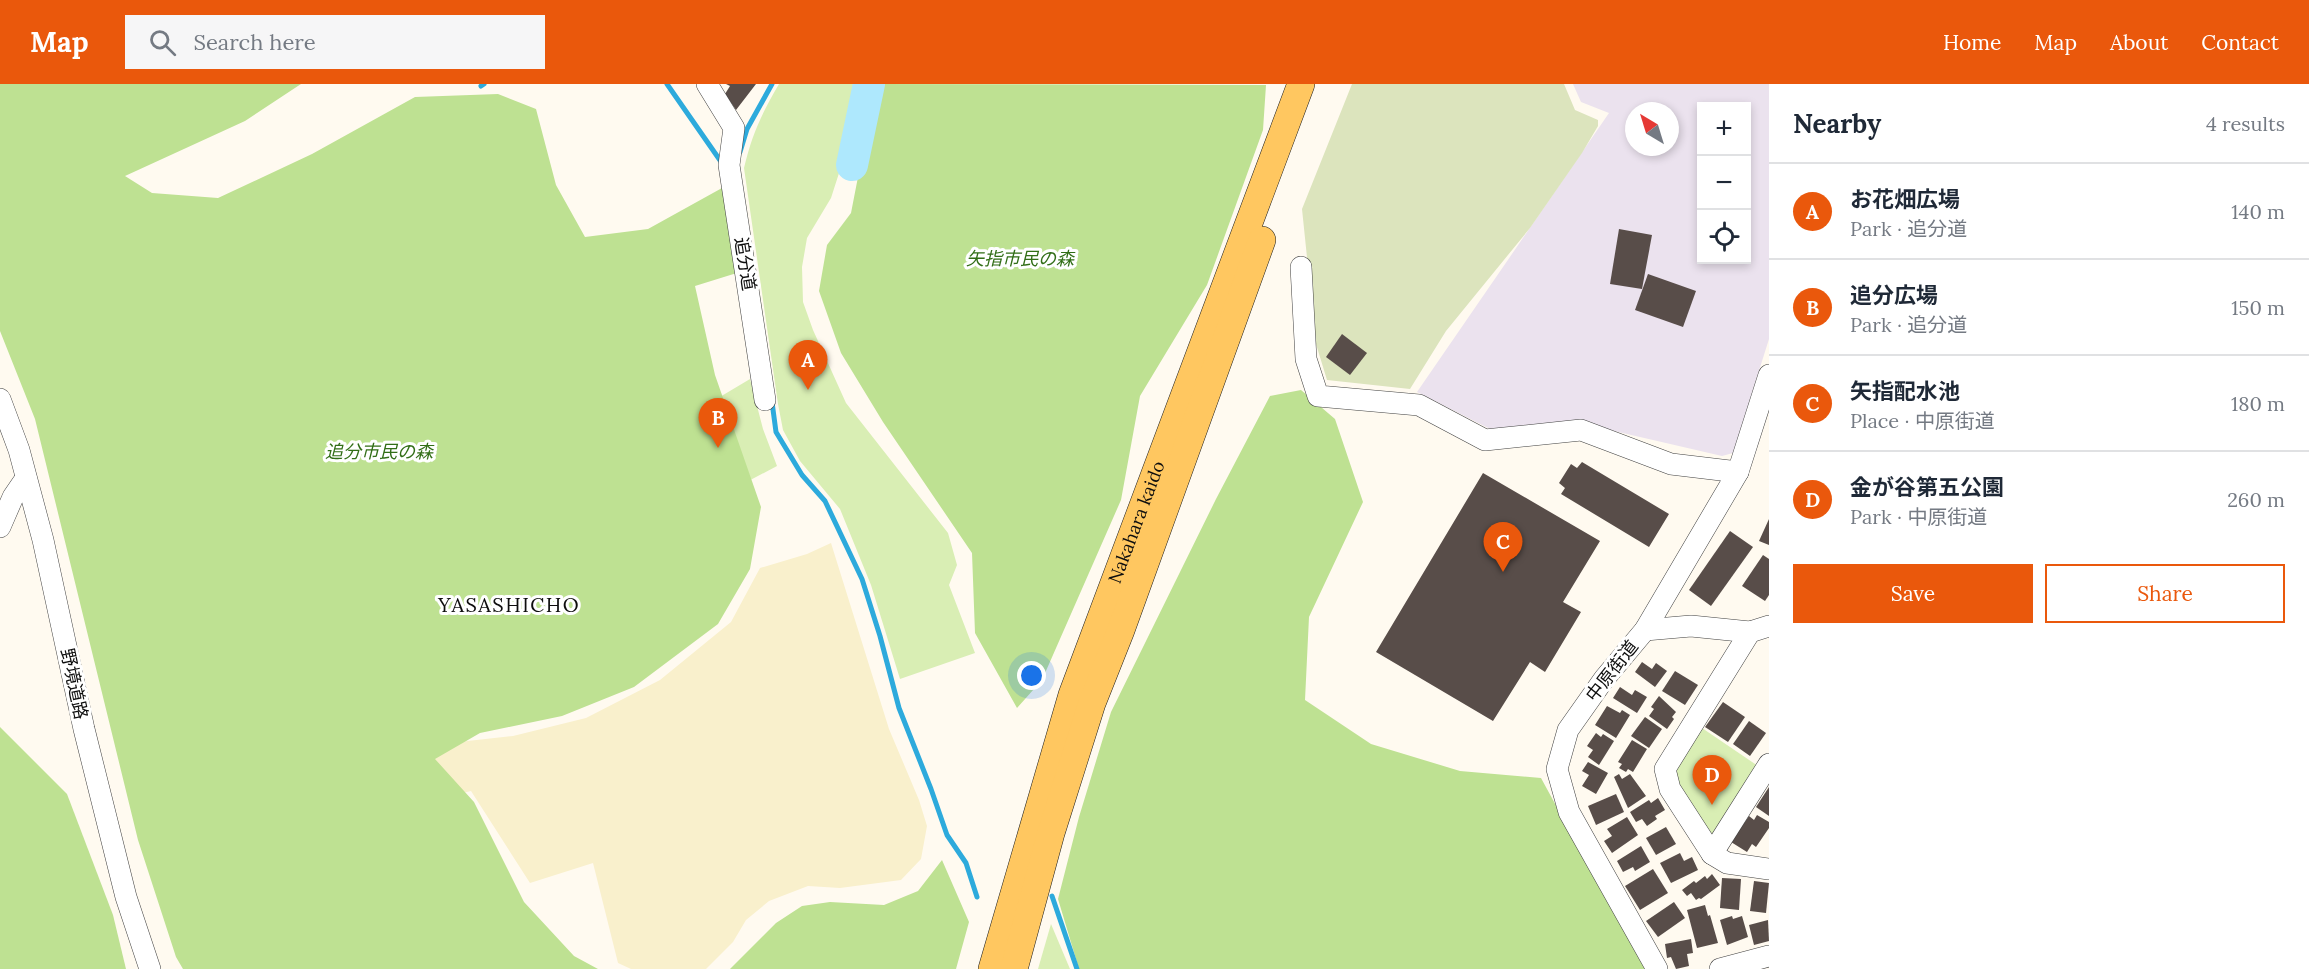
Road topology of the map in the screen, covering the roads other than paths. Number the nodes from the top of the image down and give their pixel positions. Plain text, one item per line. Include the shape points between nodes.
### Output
1 (707, 84) edge
2 (1301, 84) edge
3 (1319, 84) edge
4 (1301, 267) dead end
5 (1769, 375) edge
6 (0, 399) edge
7 (765, 400) dead end
8 (1738, 472) junction
9 (26, 477) junction
10 (0, 527) edge
11 (1760, 629) edge
12 (1645, 630) junction
13 (1769, 764) edge
14 (1712, 854) junction
15 (1769, 869) edge
16 (1769, 956) edge
17 (1748, 965) edge
18 (150, 969) edge
19 (992, 969) edge
20 (1014, 969) edge
21 (1657, 969) edge
22 (1720, 969) edge

1 - 7 street, 追分道 via 734,128 729,165
2 - 19 main road, Nakahara kaido via 1072,694
3 - 20 main road, Nakahara kaido via 1092,703
4 - 8 street via 1306,359 1318,396 1419,405 1485,440 1581,430 1671,464
5 - 8 street, 中原街道
6 - 9 street, 野境道路
8 - 12 street, 中原街道
9 - 10 street
9 - 18 street, 野境道路 via 126,897
11 - 12 street via 1691,626
11 - 14 street via 1665,769 1670,789
12 - 21 street, 中原街道 via 1604,678 1568,730 1557,769 1569,812
13 - 14 street
14 - 15 street via 1727,863
16 - 17 street
17 - 22 street

